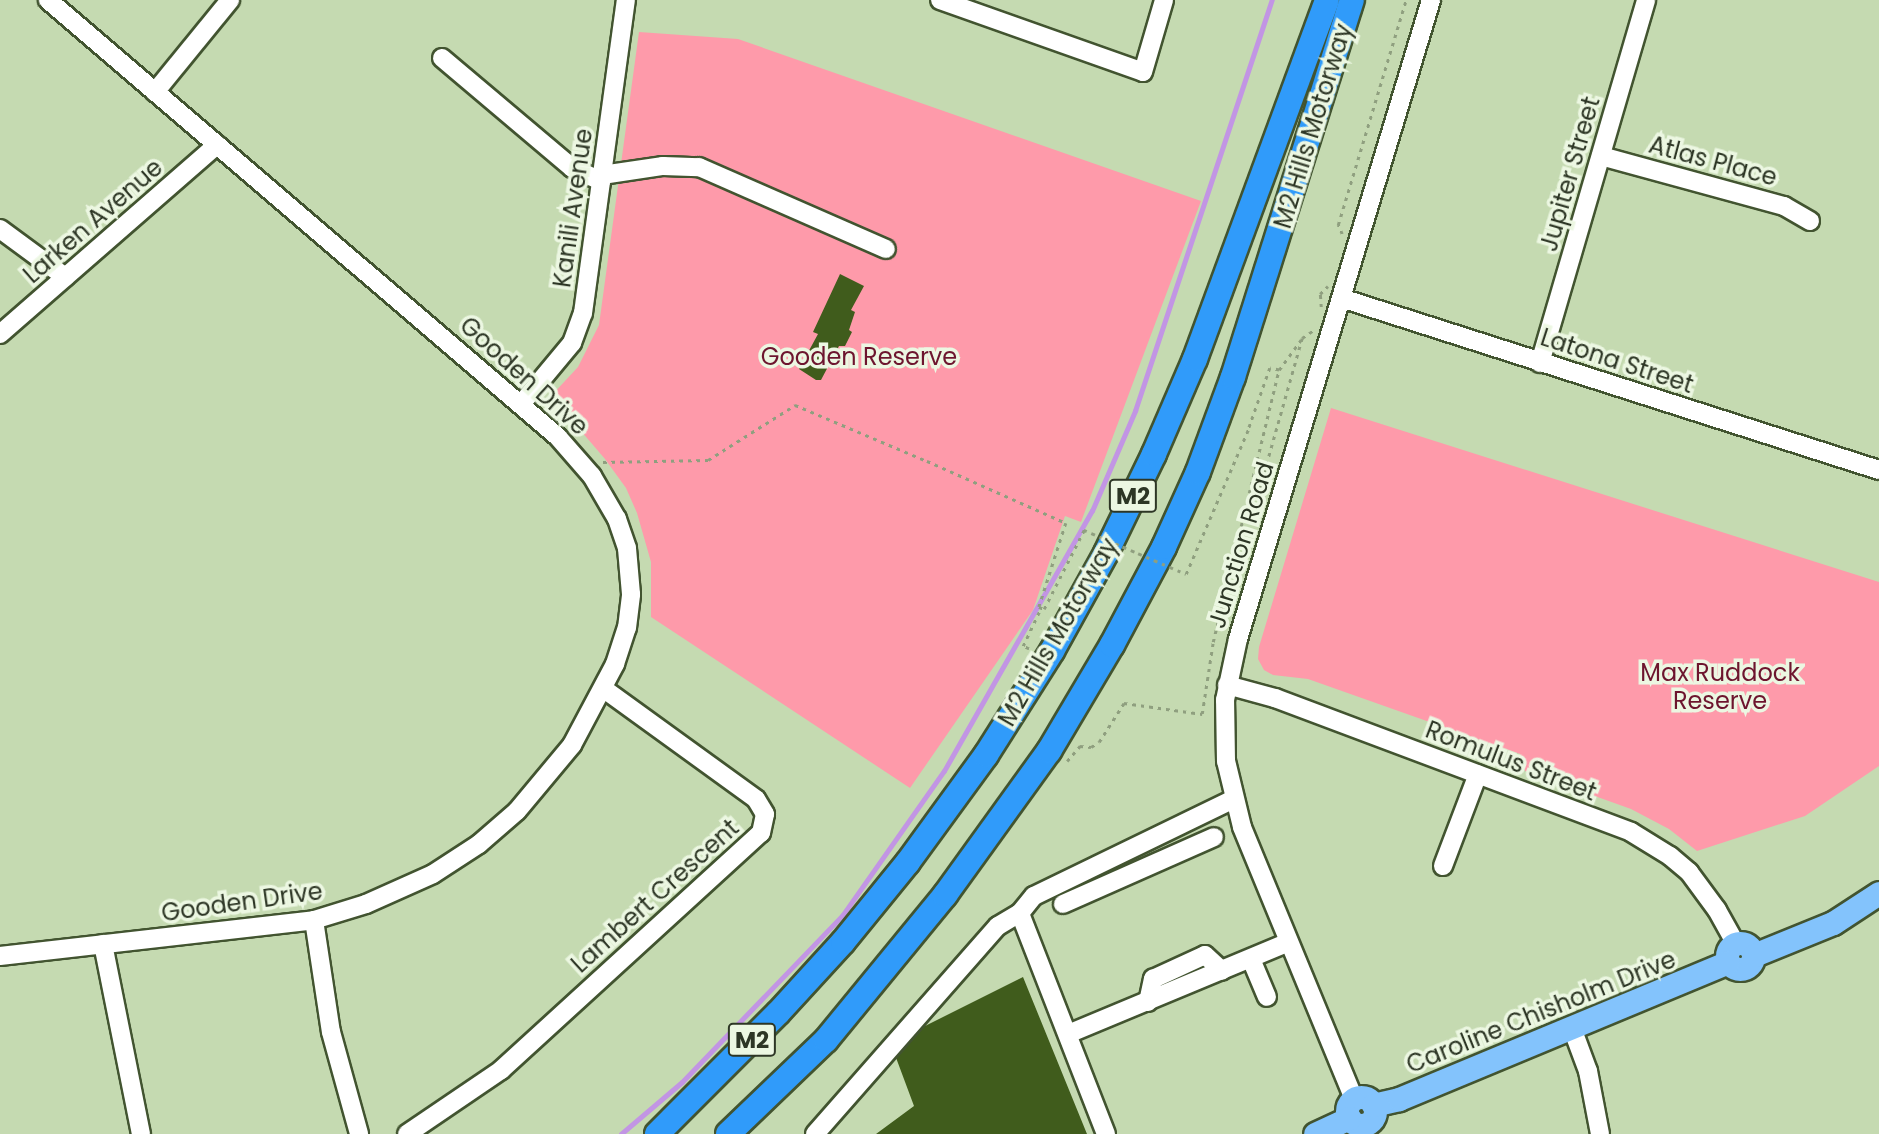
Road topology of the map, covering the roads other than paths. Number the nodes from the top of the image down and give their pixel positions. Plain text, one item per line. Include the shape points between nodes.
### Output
1 (48, 0) edge
2 (230, 0) edge
3 (625, 0) edge
4 (940, 0) edge
5 (1164, 0) edge
6 (1327, 0) edge
7 (1352, 0) edge
8 (1431, 0) edge
9 (1646, 0) edge
10 (442, 58) dead end
11 (155, 92) junction
12 (217, 145) junction
13 (1601, 156) junction
14 (601, 178) junction
15 (1810, 221) dead end
16 (0, 229) edge
17 (886, 249) dead end
18 (65, 277) junction
19 (1340, 298) junction
20 (0, 334) edge
21 (1540, 363) junction
22 (522, 403) junction
23 (1879, 470) edge
24 (1227, 685) junction
25 (604, 689) junction
26 (1478, 774) junction
27 (1234, 799) junction
28 (1214, 837) dead end
29 (1443, 866) dead end
30 (1879, 893) edge
31 (1063, 904) dead end
32 (1020, 913) junction
33 (314, 920) junction
34 (1289, 942) junction
35 (103, 944) junction
36 (1739, 953) junction
37 (0, 956) edge
38 (1251, 959) junction
39 (1267, 997) dead end
40 (1572, 1028) junction
41 (1068, 1034) junction
42 (1358, 1107) junction
43 (141, 1134) edge
44 (359, 1134) edge
45 (407, 1134) edge
46 (657, 1134) edge
47 (728, 1134) edge
48 (815, 1134) edge
49 (1106, 1134) edge
50 (1315, 1134) edge
51 (1600, 1134) edge

1 - 11 street, Gooden Drive
2 - 11 street
3 - 14 street, Kanili Avenue
4 - 5 street via 1143,72
6 - 46 highway, M2 Hills Motorway / M2 via 1195,359 1142,479 1052,652 986,755 851,932
7 - 47 highway, M2 Hills Motorway / M2 via 1211,436 1164,547 1112,645 1049,751 945,895 826,1040
8 - 19 street, Junction Road
9 - 13 street, Jupiter Street
10 - 14 street via 572,168
11 - 12 street, Gooden Drive
12 - 18 street, Larken Avenue
12 - 22 street, Gooden Drive
13 - 15 street, Atlas Place via 1784,206
13 - 21 street, Jupiter Street
14 - 17 street via 663,166 699,167
14 - 22 street, Kanili Avenue via 579,330
16 - 18 street
18 - 20 street, Larken Avenue
19 - 21 street, Latona Street
19 - 24 street, Junction Road
21 - 23 street, Latona Street
22 - 25 street, Gooden Drive via 587,469 623,533 631,579 630,610
24 - 26 street, Romulus Street via 1275,698
24 - 27 street, Junction Road via 1224,741
25 - 33 street, Gooden Drive via 589,720 554,770 479,844 403,889
25 - 45 street, Lambert Crescent via 756,799 765,814 761,833 501,1070
26 - 29 street
26 - 36 street, Romulus Street via 1654,845 1689,872 1717,910
27 - 32 street via 1034,896
27 - 34 street, Junction Road
28 - 31 street
30 - 36 main road, Caroline Chisholm Drive via 1833,923
32 - 41 street
32 - 48 street via 998,926
33 - 35 street, Gooden Drive
33 - 44 street via 331,1032
34 - 38 street
34 - 42 street, Junction Road
35 - 37 street, Gooden Drive
35 - 43 street
36 - 40 main road, Caroline Chisholm Drive
38 - 39 street
38 - 41 street via 1222,971 1205,955 1153,979 1148,1002
40 - 42 main road, Caroline Chisholm Drive via 1399,1099
40 - 51 street via 1588,1071
41 - 49 street
42 - 50 main road, Caroline Chisholm Drive

